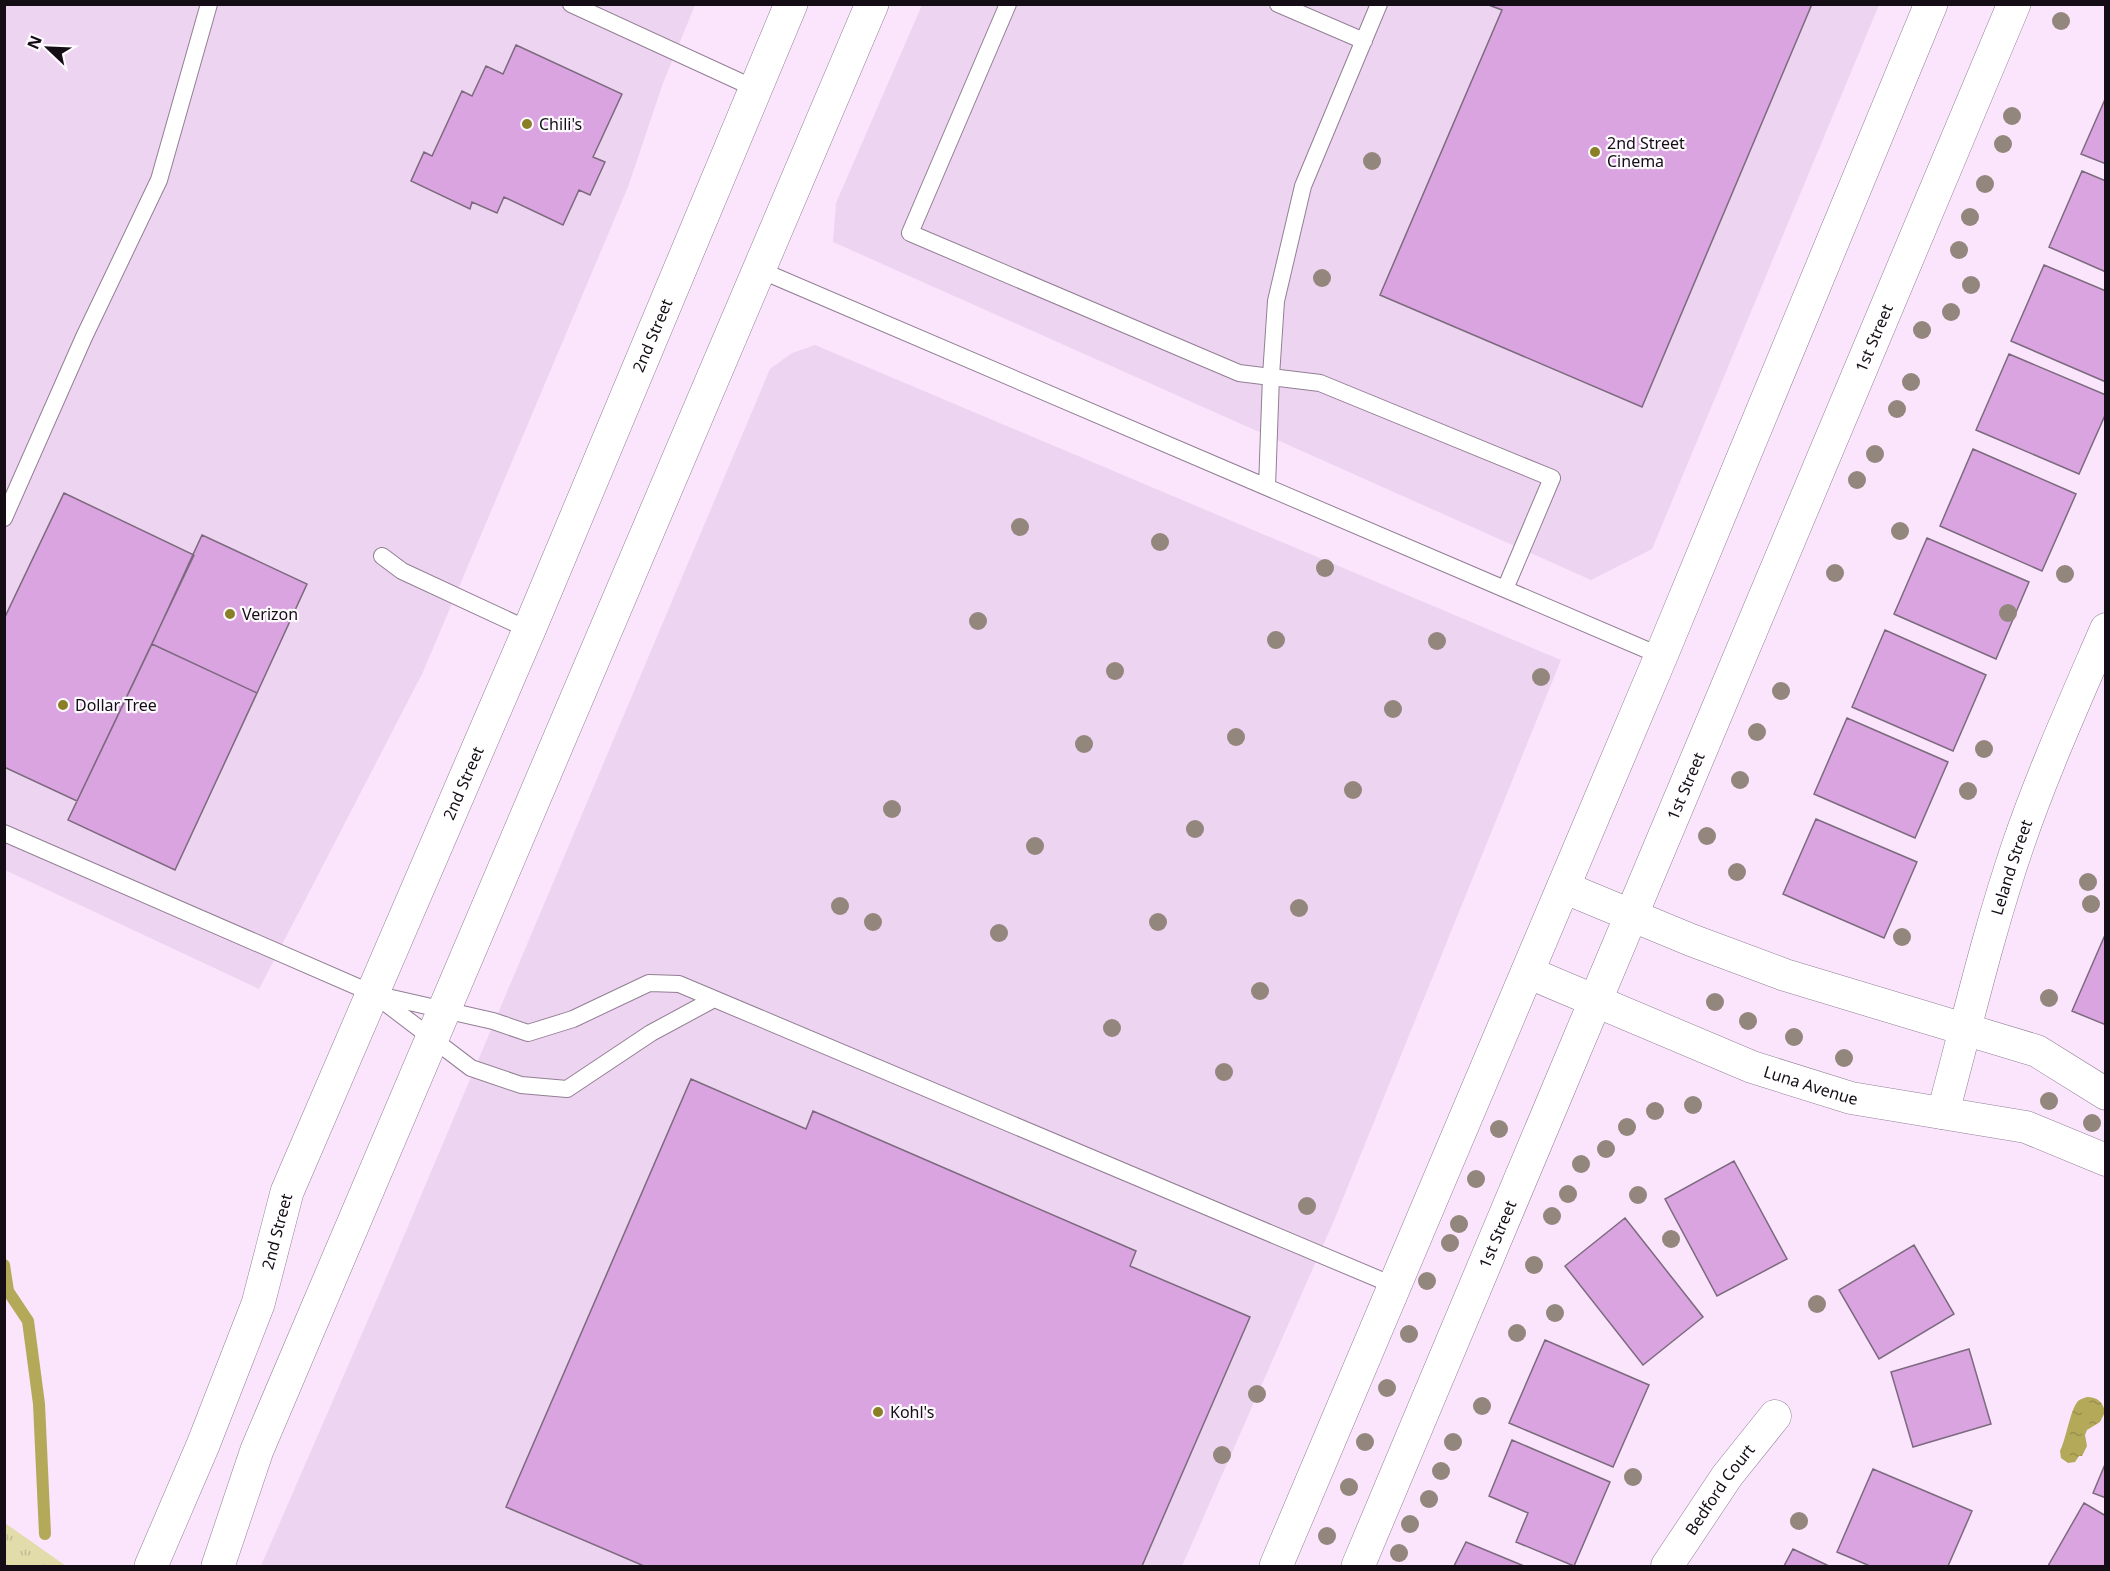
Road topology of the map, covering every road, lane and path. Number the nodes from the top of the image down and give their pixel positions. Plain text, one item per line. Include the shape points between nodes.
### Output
1 (209, 4) edge
2 (571, 4) edge
3 (791, 4) edge
4 (872, 4) edge
5 (1008, 4) edge
6 (1278, 4) edge
7 (1379, 4) edge
8 (1931, 4) edge
9 (2014, 4) edge
10 (1364, 41) junction
11 (756, 89) junction
12 (759, 270) junction
13 (1271, 376) junction
14 (1267, 487) junction
15 (4, 518) edge
16 (382, 556) dead end
17 (1505, 589) junction
18 (2106, 629) edge
19 (529, 630) junction
20 (1661, 656) junction
21 (4, 832) edge
22 (1563, 887) junction
23 (1632, 915) junction
24 (1527, 972) junction
25 (374, 994) junction
26 (714, 999) junction
27 (1596, 1002) junction
28 (437, 1024) junction
29 (1965, 1030) junction
30 (2106, 1094) edge
31 (1943, 1113) junction
32 (2106, 1160) edge
33 (1395, 1286) junction
34 (1775, 1416) dead end
35 (222, 1552) edge
36 (151, 1566) edge
37 (1276, 1566) edge
38 (1358, 1566) edge
39 (1667, 1566) edge

1 - 15 lane via 159,180
2 - 11 lane
3 - 11 street, 2nd Street
4 - 12 street
5 - 13 lane via 910,233 1239,373
6 - 10 lane
7 - 10 lane
8 - 20 street
9 - 23 street, 1st Street
10 - 13 lane via 1303,186 1276,301
11 - 19 street, 2nd Street
12 - 14 lane
12 - 28 street
13 - 14 lane
13 - 17 lane via 1320,383 1551,478
14 - 17 lane
16 - 19 lane via 402,571
17 - 20 lane
18 - 29 street, Leland Street via 2050,758 2018,846
19 - 25 street, 2nd Street
20 - 22 street
21 - 25 lane
22 - 23 street
22 - 24 street
23 - 27 street, 1st Street
23 - 29 street via 1785,975
24 - 27 street, Luna Avenue
24 - 33 street
25 - 28 lane
25 - 28 lane
25 - 36 street, 2nd Street via 287,1192 258,1304
26 - 28 lane via 679,984 649,983 573,1018 528,1033 493,1021
26 - 28 lane via 651,1033 567,1089 520,1085 471,1068
26 - 33 lane
27 - 31 street, Luna Avenue via 1752,1067 1851,1098
27 - 38 street, 1st Street
28 - 35 street via 257,1450
29 - 30 street via 2037,1051
29 - 31 street, Leland Street
31 - 32 street, Luna Avenue via 2026,1127
33 - 37 street
34 - 39 street, Bedford Court via 1727,1476

